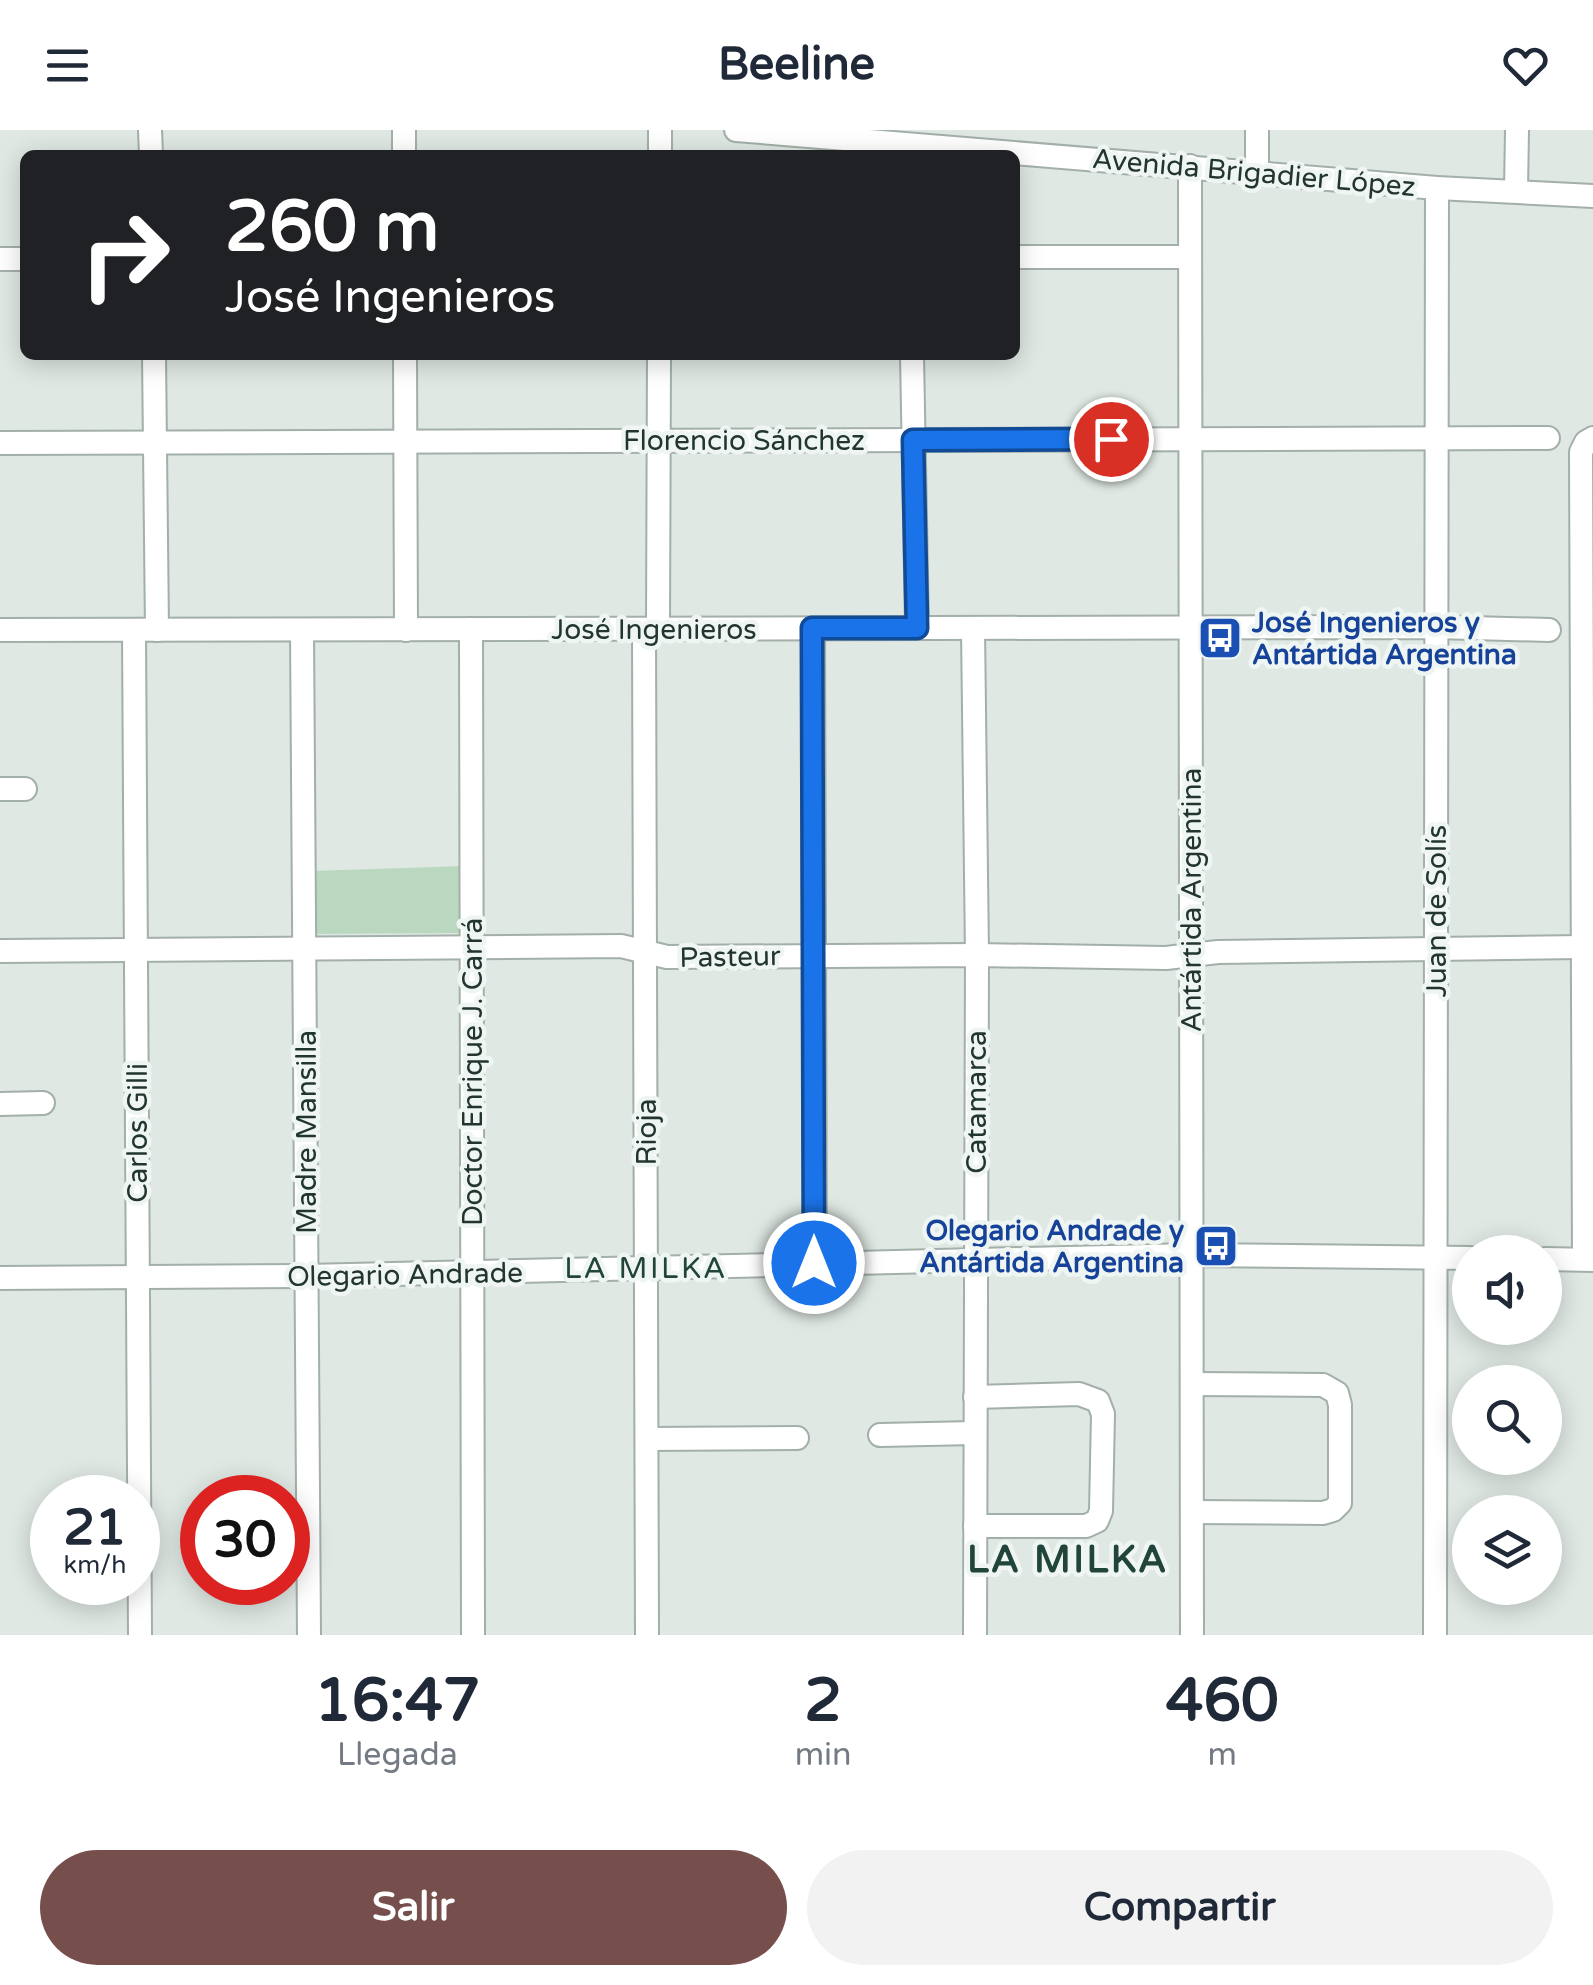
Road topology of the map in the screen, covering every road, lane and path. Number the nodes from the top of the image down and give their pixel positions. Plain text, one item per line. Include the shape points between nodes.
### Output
1 (736, 130) edge
2 (1257, 130) edge
3 (1516, 130) edge
4 (751, 131) edge
5 (910, 149) edge
6 (1020, 156) edge
7 (1190, 166) junction
8 (1257, 172) junction
9 (1437, 188) junction
10 (1516, 190) junction
11 (1593, 196) edge
12 (1189, 257) junction
13 (1020, 258) edge
14 (154, 360) edge
15 (406, 360) edge
16 (659, 360) edge
17 (912, 360) edge
18 (1436, 438) junction
19 (1548, 438) dead end
20 (1593, 438) edge
21 (1190, 439) junction
22 (659, 440) junction
23 (913, 440) junction
24 (155, 442) junction
25 (406, 442) junction
26 (0, 443) edge
27 (1587, 612) edge
28 (1436, 627) junction
29 (812, 628) junction
30 (917, 628) junction
31 (973, 628) junction
32 (1190, 628) junction
33 (470, 629) junction
34 (651, 629) junction
35 (0, 630) edge
36 (146, 630) junction
37 (302, 630) junction
38 (406, 630) junction
39 (1549, 630) junction
40 (1588, 651) edge
41 (0, 789) edge
42 (24, 789) dead end
43 (472, 946) junction
44 (305, 947) junction
45 (1582, 947) junction
46 (137, 949) junction
47 (1435, 950) junction
48 (0, 951) edge
49 (646, 952) junction
50 (977, 954) junction
51 (1191, 954) junction
52 (814, 955) junction
53 (0, 1104) edge
54 (43, 1104) dead end
55 (1192, 1256) junction
56 (1437, 1258) junction
57 (1452, 1258) edge
58 (1562, 1259) edge
59 (975, 1260) junction
60 (1589, 1260) edge
61 (814, 1263) junction
62 (646, 1268) junction
63 (472, 1272) junction
64 (306, 1276) junction
65 (138, 1277) junction
66 (0, 1278) edge
67 (1192, 1384) junction
68 (975, 1396) junction
69 (975, 1433) junction
70 (880, 1435) dead end
71 (797, 1438) dead end
72 (647, 1439) junction
73 (1192, 1512) junction
74 (975, 1526) junction
75 (140, 1635) edge
76 (309, 1635) edge
77 (473, 1635) edge
78 (648, 1635) edge
79 (975, 1635) edge
80 (1192, 1635) edge
81 (1435, 1635) edge

1 - 4 street, Avenida Brigadier López
2 - 8 street
3 - 10 street
4 - 5 street, Avenida Brigadier López
6 - 7 street, Avenida Brigadier López
7 - 8 street, Avenida Brigadier López
7 - 12 street, Antártida Argentina
8 - 9 street, Avenida Brigadier López
9 - 10 street, Avenida Brigadier López
9 - 18 street, Juan de Solís
10 - 11 street, Avenida Brigadier López
12 - 13 street
12 - 21 street, Antártida Argentina
14 - 24 street, Carlos Gilli
15 - 25 street
16 - 22 street, Rioja
17 - 23 street
18 - 19 street, Florencio Sánchez
18 - 21 street, Florencio Sánchez
18 - 28 street, Juan de Solís
20 - 27 street via 1580,452
21 - 23 street, Florencio Sánchez
21 - 32 street, Antártida Argentina
22 - 23 street, Florencio Sánchez
22 - 25 street, Florencio Sánchez
22 - 34 street, Rioja
23 - 30 street
24 - 25 street, Florencio Sánchez
24 - 26 street, Florencio Sánchez
24 - 36 street, Carlos Gilli
25 - 38 street
27 - 39 street
27 - 40 street
28 - 32 street, José Ingenieros
28 - 39 street, José Ingenieros
28 - 47 street, Juan de Solís
29 - 30 street, José Ingenieros
29 - 34 street, José Ingenieros
29 - 52 street
30 - 31 street, José Ingenieros
31 - 32 street, José Ingenieros
31 - 50 street, Catamarca
32 - 51 street, Antártida Argentina
33 - 34 street, José Ingenieros
33 - 38 street, José Ingenieros
33 - 43 street, Doctor Enrique J. Carrá
34 - 49 street, Rioja
35 - 36 street, José Ingenieros
36 - 37 street, José Ingenieros
36 - 46 street, Carlos Gilli
37 - 38 street, José Ingenieros
37 - 44 street, Madre Mansilla
39 - 40 street
40 - 45 street
41 - 42 street
43 - 44 street, Pasteur
43 - 49 street, Pasteur via 621,946
43 - 63 street, Doctor Enrique J. Carrá
44 - 46 street, Pasteur
44 - 64 street, Madre Mansilla
45 - 47 street, Pasteur
45 - 60 street
46 - 48 street, Pasteur
46 - 65 street, Carlos Gilli
47 - 51 street, Pasteur
47 - 56 street, Juan de Solís
49 - 52 street, Pasteur
49 - 62 street, Rioja
50 - 51 street, Pasteur
50 - 52 street, Pasteur
50 - 59 street, Catamarca
51 - 55 street, Antártida Argentina
52 - 61 street
53 - 54 street
55 - 56 street, Olegario Andrade
55 - 59 street, Olegario Andrade
55 - 67 street, Antártida Argentina
56 - 57 street, Olegario Andrade
56 - 81 street, Juan de Solís
58 - 60 street
59 - 61 street, Olegario Andrade
59 - 68 street, Catamarca
61 - 62 street, Olegario Andrade
62 - 63 street, Olegario Andrade
62 - 72 street, Rioja
63 - 64 street, Olegario Andrade
63 - 77 street, Doctor Enrique J. Carrá
64 - 65 street, Olegario Andrade
64 - 76 street, Madre Mansilla
65 - 66 street, Olegario Andrade
65 - 75 street, Carlos Gilli
67 - 73 street, Antártida Argentina
67 - 73 street via 1324,1385 1337,1392 1340,1503 1323,1513
68 - 69 street, Catamarca
68 - 74 street via 1079,1394 1098,1401 1102,1414 1097,1522
69 - 70 street
69 - 74 street, Catamarca
71 - 72 street
72 - 78 street, Rioja
73 - 80 street, Antártida Argentina
74 - 79 street, Catamarca

